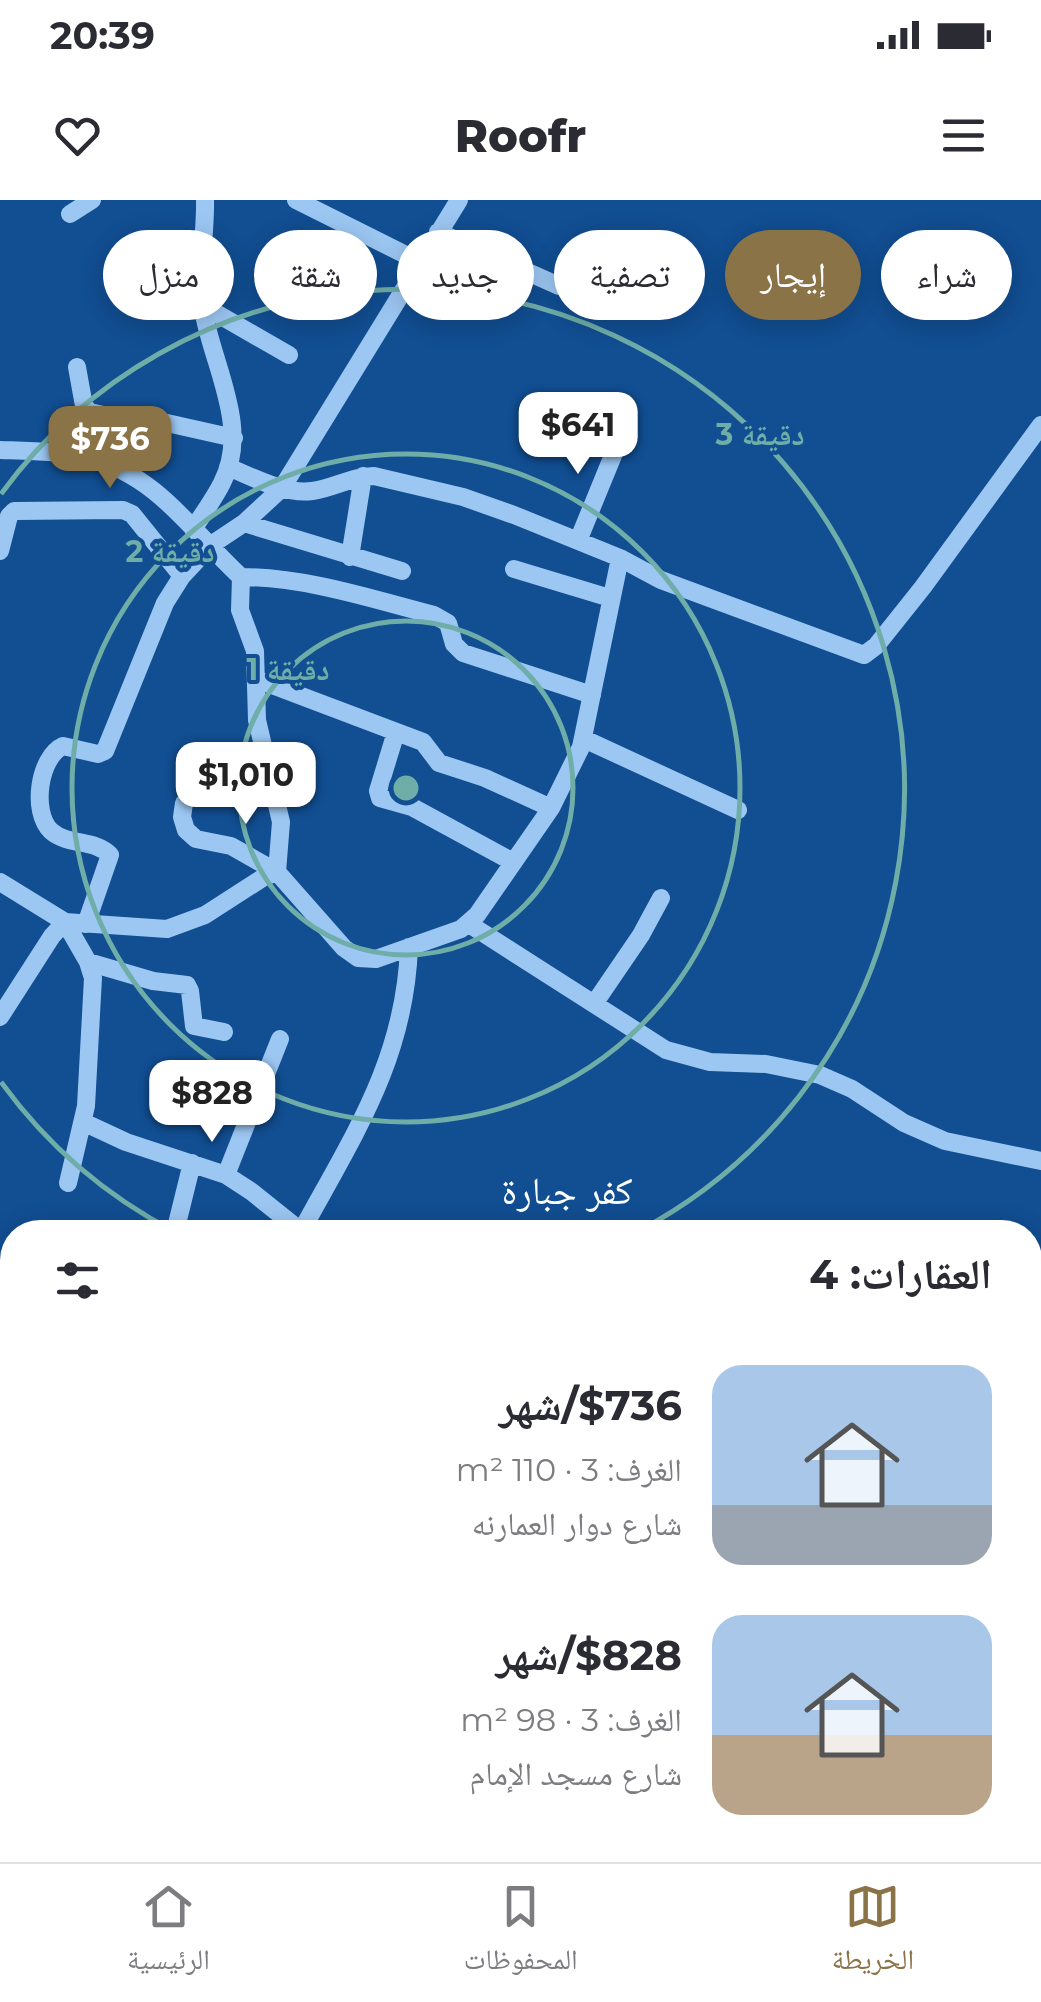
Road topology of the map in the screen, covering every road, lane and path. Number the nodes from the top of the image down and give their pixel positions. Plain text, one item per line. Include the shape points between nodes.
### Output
1 (92, 200) edge
2 (205, 200) edge
3 (296, 200) edge
4 (459, 200) edge
5 (70, 214) dead end
6 (204, 230) edge
7 (439, 230) edge
8 (397, 250) edge
9 (397, 300) edge
10 (205, 320) edge
11 (228, 320) edge
12 (289, 355) dead end
13 (77, 367) dead end
14 (1041, 425) edge
15 (623, 431) dead end
16 (234, 438) junction
17 (0, 450) edge
18 (228, 467) junction
19 (363, 476) junction
20 (282, 488) junction
21 (244, 523) junction
22 (194, 529) junction
23 (578, 542) junction
24 (211, 544) junction
25 (0, 551) edge
26 (350, 556) junction
27 (620, 558) junction
28 (514, 569) dead end
29 (402, 571) dead end
30 (182, 576) junction
31 (241, 577) junction
32 (610, 598) junction
33 (256, 679) junction
34 (592, 695) junction
35 (396, 732) junction
36 (584, 739) junction
37 (184, 803) dead end
38 (551, 808) junction
39 (738, 810) dead end
40 (514, 862) junction
41 (277, 872) junction
42 (0, 882) edge
43 (662, 898) dead end
44 (65, 922) junction
45 (86, 924) junction
46 (469, 924) junction
47 (409, 947) junction
48 (88, 962) junction
49 (594, 1004) junction
50 (0, 1017) edge
51 (224, 1032) dead end
52 (280, 1039) dead end
53 (83, 1122) junction
54 (1041, 1161) edge
55 (192, 1164) junction
56 (226, 1175) junction
57 (68, 1183) dead end
58 (178, 1220) edge
59 (286, 1220) edge
60 (307, 1220) edge

1 - 5 street
2 - 6 street
3 - 8 street
4 - 7 street
9 - 20 street
10 - 16 street
11 - 12 street
13 - 16 street via 90,412
14 - 27 street via 864,655 661,580
15 - 23 street
16 - 18 street
17 - 22 street via 102,462 145,483
18 - 20 street
18 - 22 street
19 - 20 street via 308,492
19 - 23 street via 463,497
19 - 26 street
20 - 21 street
21 - 24 street
21 - 26 street
22 - 24 street
23 - 27 street
24 - 30 street
24 - 31 street
25 - 30 street via 14,511 122,510
26 - 29 street
27 - 32 street
28 - 32 street
30 - 45 street via 106,751 58,748 38,794 40,815 54,834 110,855
31 - 33 street via 240,610 254,645
31 - 34 street via 264,576 434,615 448,623 463,652
32 - 34 street
33 - 35 street
33 - 41 street via 257,720 281,822
34 - 36 street
35 - 38 street via 428,745 439,762
35 - 40 street via 380,798
36 - 38 street
36 - 39 street
37 - 41 street via 186,830 196,839 231,846
38 - 40 street
40 - 46 street
41 - 45 street via 180,926
41 - 47 street via 350,954 367,960
42 - 44 street
43 - 49 street
44 - 45 street
44 - 48 street
44 - 50 street
46 - 47 street
46 - 49 street
47 - 60 street via 402,1013 384,1075
48 - 51 street via 187,985 194,1026
48 - 53 street via 93,991
49 - 54 street via 680,1055 803,1070 945,1141
52 - 56 street
53 - 55 street
53 - 57 street
55 - 56 street
55 - 58 street
56 - 59 street

